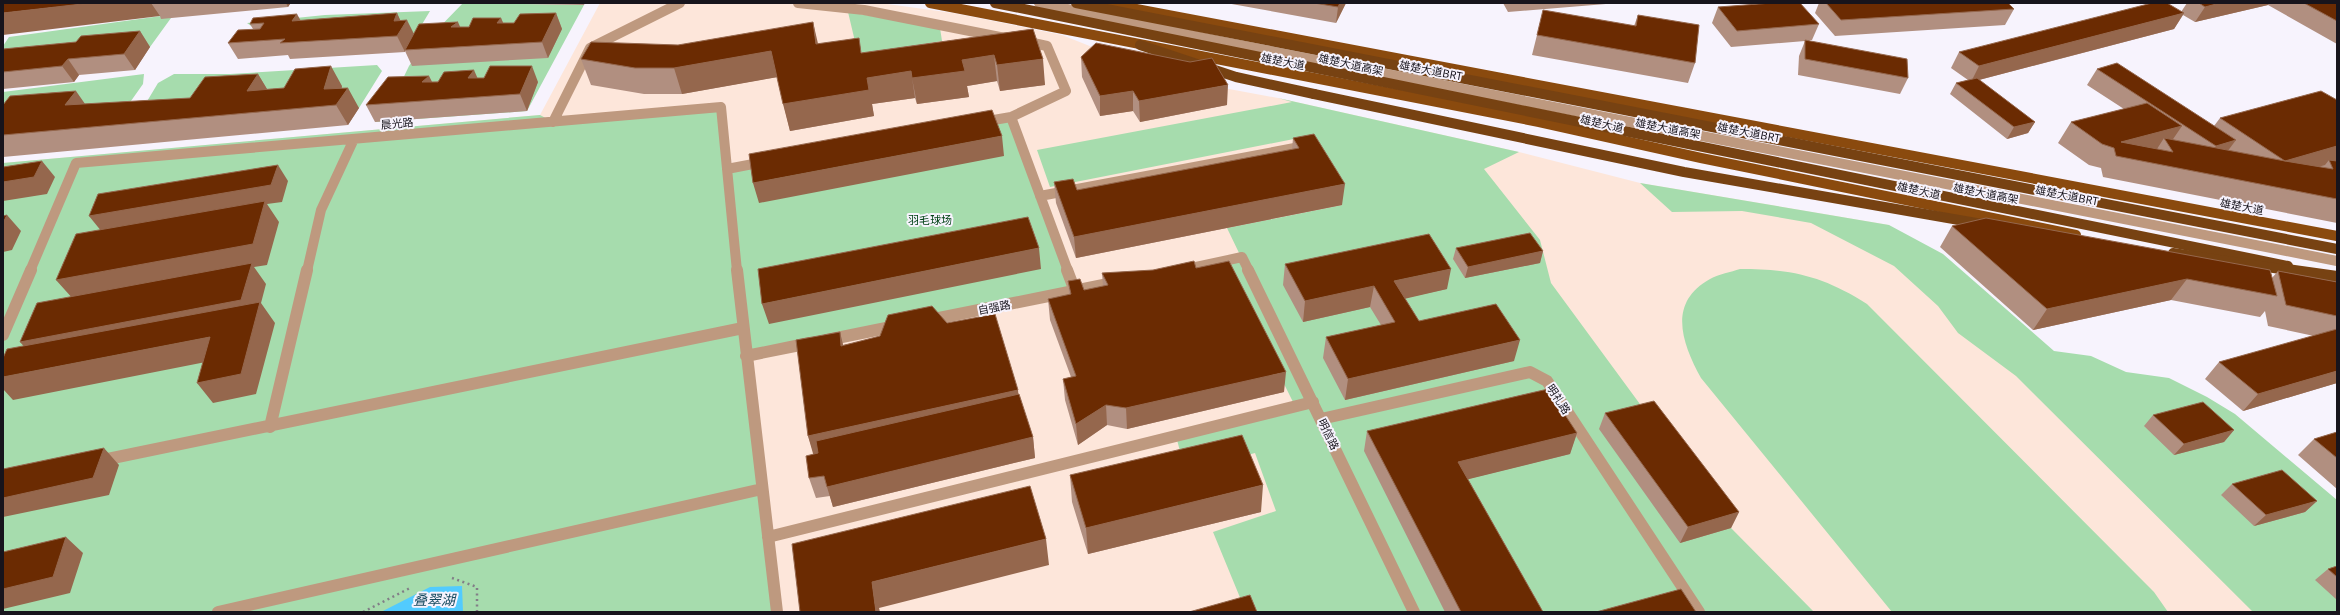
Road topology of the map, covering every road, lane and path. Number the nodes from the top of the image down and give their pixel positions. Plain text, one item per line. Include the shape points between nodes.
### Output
1 (680, 3) edge
2 (798, 3) edge
3 (930, 3) edge
4 (995, 3) edge
5 (1040, 3) edge
6 (1076, 3) edge
7 (1106, 3) edge
8 (1140, 45) junction
9 (1011, 117) junction
10 (553, 122) junction
11 (972, 124) edge
12 (354, 139) junction
13 (1317, 143) edge
14 (773, 160) edge
15 (727, 169) junction
16 (1040, 196) junction
17 (2337, 236) edge
18 (2089, 239) joint
19 (2337, 248) edge
20 (2159, 251) joint
21 (2337, 260) edge
22 (1168, 272) edge
23 (2337, 276) edge
24 (1129, 280) edge
25 (2314, 284) edge
26 (1075, 291) junction
27 (743, 328) junction
28 (3, 335) edge
29 (746, 356) junction
30 (1313, 402) junction
31 (1321, 418) junction
32 (270, 427) junction
33 (85, 463) edge
34 (762, 488) junction
35 (768, 536) junction
36 (448, 576) dead end
37 (418, 585) dead end
38 (218, 612) edge
39 (363, 612) edge
40 (477, 612) edge
41 (777, 612) edge
42 (1414, 612) edge
43 (1700, 612) edge

1 - 10 street via 590,48
2 - 9 street via 864,10 1047,46 1066,91
3 - 8 main road, 雄楚大道
4 - 23 highway, 雄楚大道高架, bridge
5 - 21 street, 雄楚大道BRT via 1224,42
6 - 19 highway, 雄楚大道高架
7 - 17 main road, 雄楚大道
8 - 18 main road, 雄楚大道 via 1539,122
8 - 18 highway, bridge via 1236,77 1684,172 2003,228
9 - 11 street
9 - 16 street
10 - 12 street, 晨光路
10 - 15 street, 晨光路 via 721,107
12 - 28 street, 晨光路 via 76,163
12 - 32 street via 321,210
13 - 16 street
14 - 15 street
15 - 27 street
16 - 26 street
20 - 23 highway, bridge
20 - 25 main road
22 - 30 street, 明信路 via 1242,258
24 - 26 street, 自强路
26 - 29 street, 自强路
27 - 29 street
27 - 32 street
29 - 34 street
30 - 31 street, 明信路
30 - 35 street
31 - 42 street, 明信路
31 - 43 street, 明礼路 via 1530,372 1547,381
32 - 33 street
34 - 35 street
34 - 38 street
35 - 41 street
36 - 40 path via 477,587
37 - 39 path

